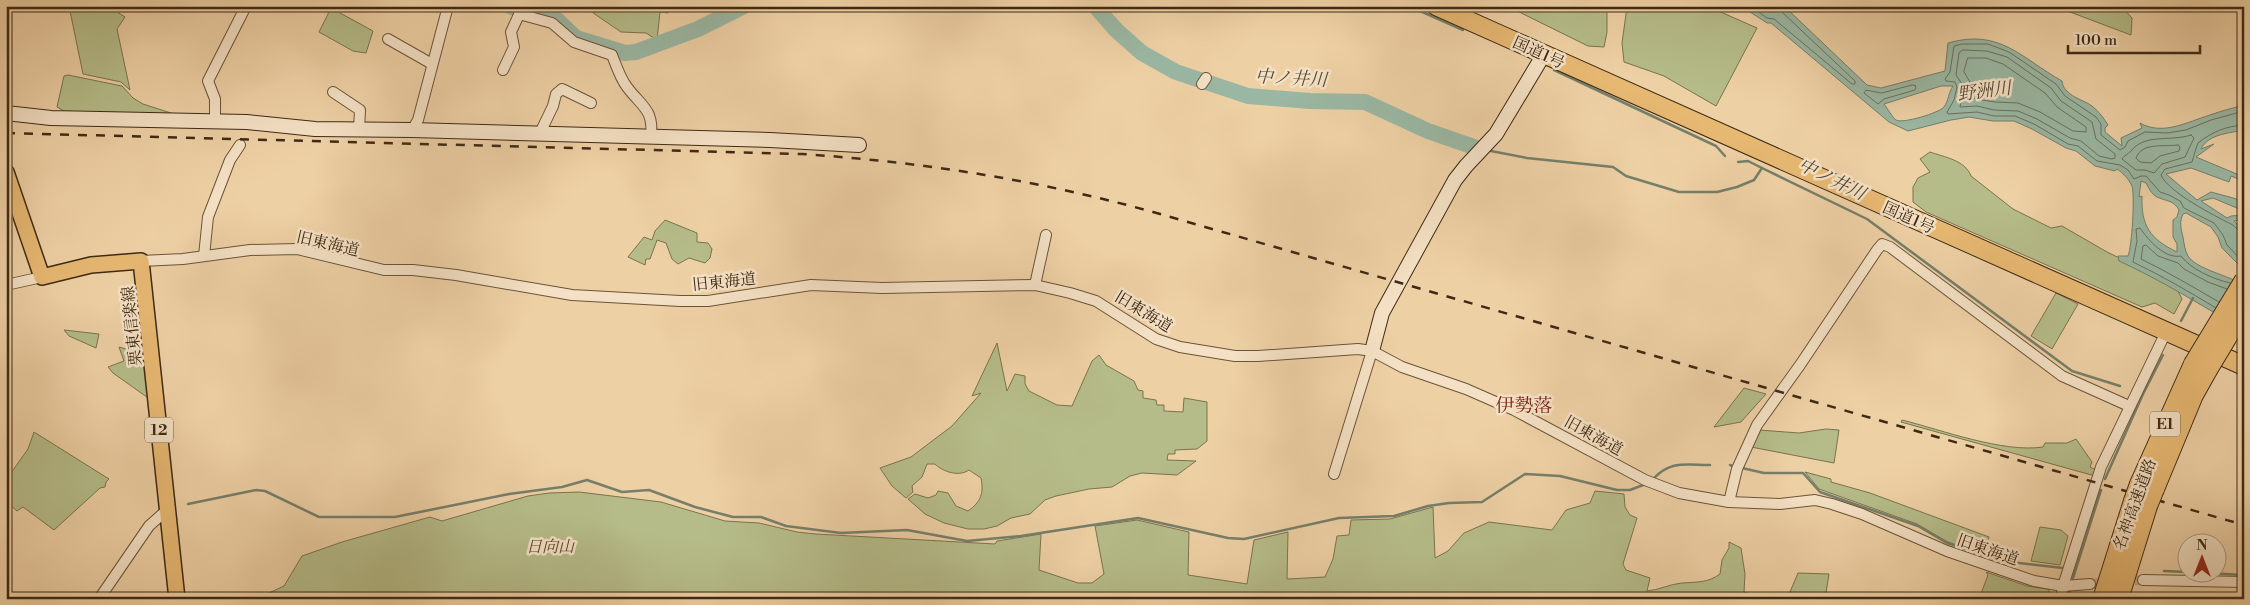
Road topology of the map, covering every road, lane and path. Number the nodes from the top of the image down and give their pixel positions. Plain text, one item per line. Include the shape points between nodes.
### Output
1 (246, 6) edge
2 (448, 6) edge
3 (1436, 6) edge
4 (521, 10) edge
5 (388, 39) dead end
6 (1544, 54) junction
7 (432, 64) junction
8 (503, 70) dead end
9 (333, 92) dead end
10 (591, 103) dead end
11 (6, 113) edge
12 (215, 122) junction
13 (359, 129) junction
14 (412, 130) junction
15 (540, 134) junction
16 (651, 138) junction
17 (240, 145) dead end
18 (859, 145) dead end
19 (6, 172) edge
20 (1046, 235) dead end
21 (204, 256) junction
22 (141, 261) junction
23 (42, 276) junction
24 (2244, 280) edge
25 (6, 284) edge
26 (1034, 285) junction
27 (2244, 310) edge
28 (2166, 332) junction
29 (1372, 351) junction
30 (2244, 366) edge
31 (2200, 367) junction
32 (2129, 406) junction
33 (1334, 474) dead end
34 (1729, 502) junction
35 (2141, 504) junction
36 (168, 508) junction
37 (2143, 580) tunnel mouth
38 (2244, 582) edge
39 (2090, 584) tunnel mouth
40 (2063, 586) junction
41 (99, 599) edge
42 (177, 599) edge
43 (2061, 599) edge
44 (2102, 599) edge
45 (2119, 599) edge

1 - 12 street via 208,81 215,99
2 - 7 street
3 - 6 highway, 国道1号
4 - 8 street via 511,32 514,46
4 - 16 street via 552,23 574,42 612,55 626,86 652,119
5 - 7 street
6 - 28 highway, 国道1号
6 - 29 street via 1496,134 1455,180 1382,313
7 - 14 street via 418,120
9 - 13 street via 360,110
10 - 15 street via 562,89 556,94
11 - 12 street via 51,118
12 - 13 street
13 - 14 street
14 - 15 street
15 - 16 street
16 - 18 street
17 - 21 street via 230,160 208,217
19 - 23 main road
20 - 26 street
21 - 22 street, 旧東海道
21 - 26 street, 旧東海道 via 297,249 368,268 456,275 572,295 609,298 708,301 811,285 882,288
22 - 23 main road, 栗東信楽線 via 91,266
22 - 36 main road, 栗東信楽線 / 12
23 - 25 street
24 - 31 highway, 名神高速道路 / E1, bridge
26 - 29 street, 旧東海道 via 1096,301 1166,344 1180,347 1250,356 1350,349
27 - 31 highway, 名神高速道路 / E1, bridge
28 - 30 highway, 国道1号
28 - 32 street
29 - 33 street
29 - 34 street, 旧東海道 via 1402,367 1514,410 1645,480 1679,493
31 - 35 highway, 名神高速道路 / E1, bridge
32 - 34 street via 2062,376 1882,244 1757,425 1737,469
32 - 40 street via 2101,467
34 - 40 street, 旧東海道 via 1780,504 1815,500 1832,504 1947,551 2034,581
35 - 44 highway, 名神高速道路 / E1
35 - 45 highway, 名神高速道路 / E1
36 - 41 street via 149,526
36 - 42 main road, 栗東信楽線 / 12
37 - 38 street
39 - 40 street, 旧東海道
40 - 43 street

